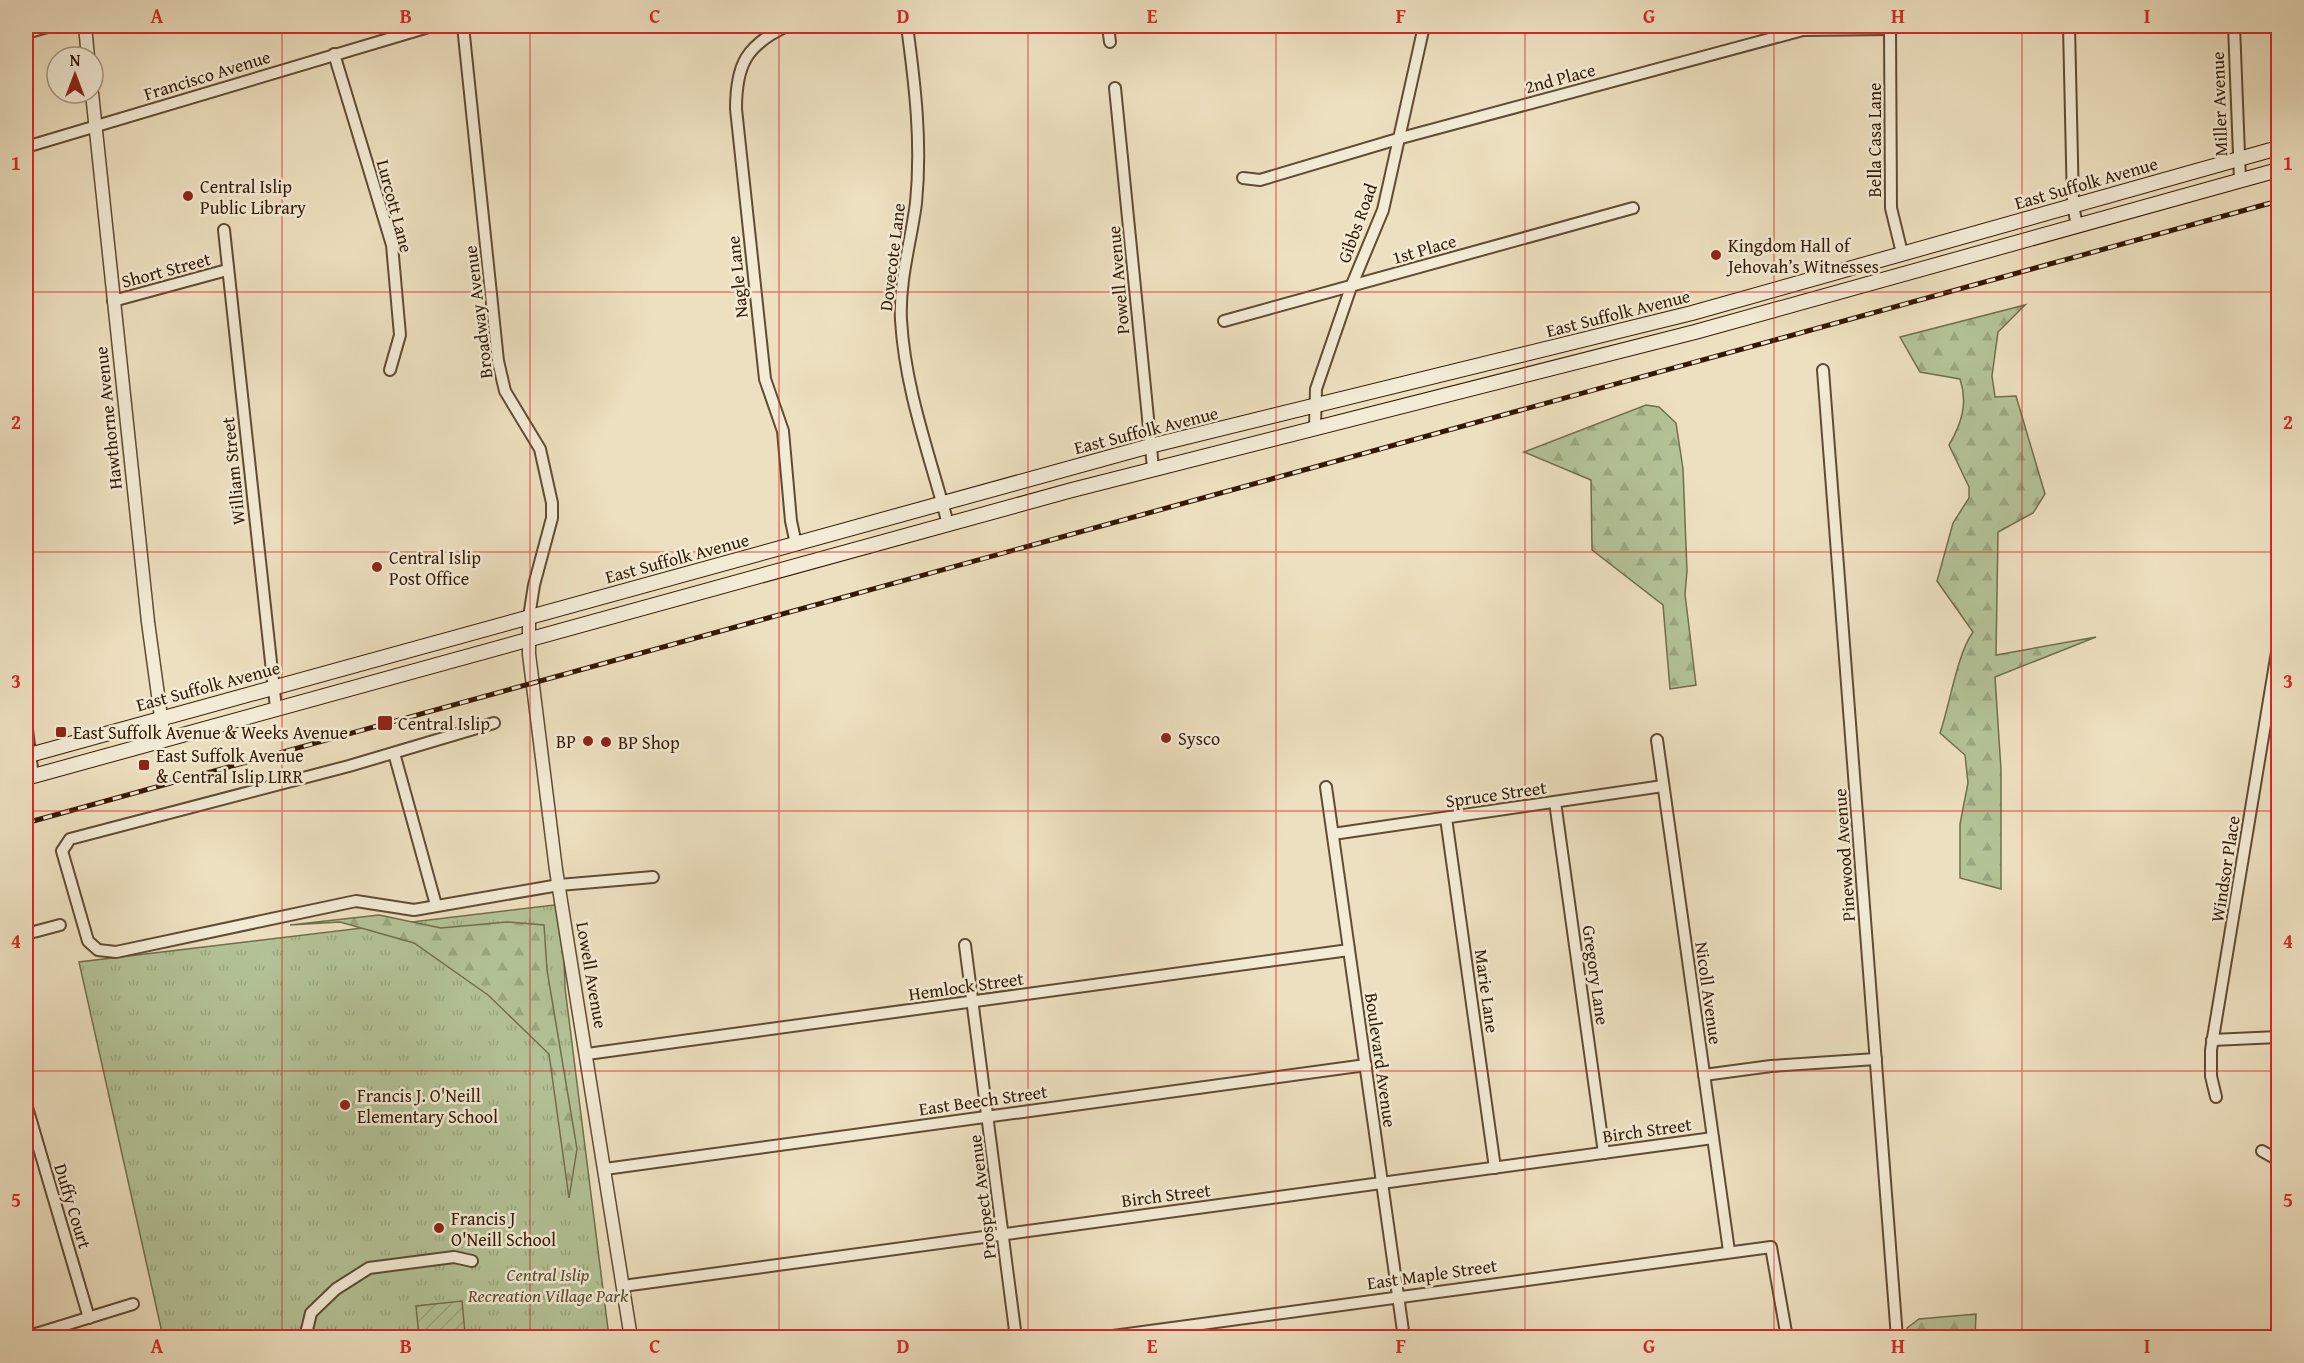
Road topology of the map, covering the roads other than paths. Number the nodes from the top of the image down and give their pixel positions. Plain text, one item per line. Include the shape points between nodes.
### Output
1 (51, 26) edge
2 (85, 26) edge
3 (432, 26) edge
4 (463, 26) edge
5 (787, 26) edge
6 (908, 26) edge
7 (1108, 26) edge
8 (1424, 26) edge
9 (2069, 26) edge
10 (2234, 26) edge
11 (1890, 27) edge
12 (26, 33) edge
13 (1110, 42) dead end
14 (87, 45) edge
15 (334, 54) junction
16 (1116, 88) dead end
17 (93, 105) edge
18 (95, 126) junction
19 (1401, 138) junction
20 (26, 147) edge
21 (2278, 148) edge
22 (2238, 159) junction
23 (2278, 170) edge
24 (1243, 178) dead end
25 (2241, 180) junction
26 (2073, 205) junction
27 (1633, 208) dead end
28 (2077, 226) junction
29 (224, 230) dead end
30 (1902, 254) junction
31 (227, 270) junction
32 (1351, 287) junction
33 (113, 301) junction
34 (1224, 321) dead end
35 (390, 370) dead end
36 (1823, 370) dead end
37 (1314, 406) junction
38 (1315, 428) junction
39 (1150, 446) junction
40 (1153, 468) junction
41 (943, 503) junction
42 (948, 524) junction
43 (796, 544) junction
44 (529, 617) junction
45 (528, 639) junction
46 (2278, 645) edge
47 (273, 687) junction
48 (276, 708) junction
49 (160, 718) junction
50 (26, 722) edge
51 (494, 723) dead end
52 (164, 739) junction
53 (1657, 740) dead end
54 (394, 753) junction
55 (27, 755) edge
56 (29, 777) edge
57 (1663, 786) junction
58 (1326, 787) dead end
59 (1555, 802) junction
60 (1446, 818) junction
61 (1333, 834) junction
62 (653, 877) dead end
63 (559, 885) junction
64 (435, 905) junction
65 (60, 925) dead end
66 (26, 934) edge
67 (965, 945) dead end
68 (1349, 950) junction
69 (973, 1002) junction
70 (2278, 1037) edge
71 (2212, 1040) junction
72 (587, 1054) junction
73 (1876, 1059) junction
74 (1365, 1065) junction
75 (1704, 1075) junction
76 (2216, 1097) dead end
77 (26, 1104) edge
78 (989, 1116) junction
79 (30, 1138) edge
80 (1713, 1138) junction
81 (2262, 1151) dead end
82 (1604, 1153) junction
83 (2278, 1160) edge
84 (1495, 1168) junction
85 (605, 1169) junction
86 (1382, 1183) junction
87 (1003, 1233) junction
88 (1729, 1251) junction
89 (472, 1261) dead end
90 (623, 1286) junction
91 (1398, 1295) junction
92 (133, 1304) dead end
93 (89, 1318) junction
94 (26, 1337) edge
95 (305, 1338) edge
96 (631, 1338) edge
97 (1016, 1338) edge
98 (1098, 1338) edge
99 (1404, 1338) edge
100 (1787, 1338) edge
101 (1897, 1338) edge

1 - 12 street
2 - 14 street
3 - 15 street, Francisco Avenue
4 - 44 street, Broadway Avenue via 498,361 505,391 540,448 552,503
5 - 43 street, Nagle Lane via 756,45 740,65 736,109 765,379 783,431
6 - 41 street, Dovecote Lane via 919,116 916,203 905,259 901,318 912,395
7 - 13 street
8 - 19 street, Gibbs Road
9 - 26 street
10 - 22 street, Miller Avenue
11 - 19 street, 2nd Place via 1803,30
11 - 30 street, Bella Casa Lane via 1891,208
15 - 18 street, Francisco Avenue
15 - 35 street, Lurcott Lane via 392,245 400,335
16 - 39 street, Powell Avenue
17 - 18 street, Hawthorne Avenue
18 - 20 street, Francisco Avenue
18 - 33 street, Hawthorne Avenue
19 - 24 street, 2nd Place via 1260,180
19 - 32 street, Gibbs Road via 1383,210
21 - 22 main road, East Suffolk Avenue
22 - 25 street, Miller Avenue
22 - 26 main road, East Suffolk Avenue
23 - 25 main road, East Suffolk Avenue
25 - 28 main road, East Suffolk Avenue
26 - 28 street
26 - 30 main road, East Suffolk Avenue
27 - 32 street, 1st Place
28 - 38 main road, East Suffolk Avenue via 1665,340
29 - 31 street, William Street
30 - 37 main road, East Suffolk Avenue via 1635,328
31 - 33 street, Short Street
31 - 47 street, William Street
32 - 34 street, 1st Place
32 - 37 street, Gibbs Road
33 - 49 street, Hawthorne Avenue
36 - 73 street, Pinewood Avenue
37 - 38 street, Gibbs Road
37 - 39 main road, East Suffolk Avenue
38 - 40 main road, East Suffolk Avenue
39 - 40 street, Powell Avenue
39 - 41 main road, East Suffolk Avenue
40 - 42 main road, East Suffolk Avenue
41 - 42 street, Dovecote Lane
41 - 43 main road, East Suffolk Avenue
42 - 45 main road, East Suffolk Avenue
43 - 44 main road, East Suffolk Avenue
44 - 45 street, Lowell Avenue
44 - 47 main road, East Suffolk Avenue
45 - 48 main road, East Suffolk Avenue
45 - 63 street, Lowell Avenue
46 - 71 street, Windsor Place
47 - 48 street, William Street
47 - 49 main road, East Suffolk Avenue
48 - 52 main road, East Suffolk Avenue
49 - 52 street, Hawthorne Avenue
49 - 55 main road, East Suffolk Avenue
50 - 55 street
51 - 54 street
52 - 56 main road, East Suffolk Avenue
53 - 57 street, Nicoll Avenue
54 - 64 street
54 - 64 street via 70,839 62,850 88,941 98,950 116,952 356,901 414,910
55 - 56 street
57 - 59 street, Spruce Street
57 - 75 street, Nicoll Avenue
58 - 61 street, Boulevard Avenue
59 - 60 street, Spruce Street
59 - 82 street, Gregory Lane
60 - 61 street, Spruce Street
60 - 84 street, Marie Lane
61 - 68 street, Boulevard Avenue
62 - 63 street
63 - 64 street
63 - 72 street, Lowell Avenue
65 - 66 street
67 - 69 street, Prospect Avenue
68 - 69 street, Hemlock Street
68 - 74 street, Boulevard Avenue
69 - 72 street, Hemlock Street
69 - 78 street, Prospect Avenue
70 - 71 street
71 - 76 street, Windsor Place via 2211,1076
72 - 85 street, Lowell Avenue
73 - 75 street via 1771,1065
73 - 101 street, Pinewood Avenue
74 - 78 street, East Beech Street
74 - 86 street, Boulevard Avenue
75 - 80 street, Nicoll Avenue
77 - 79 street, Duffy Court
78 - 85 street, East Beech Street
78 - 87 street, Prospect Avenue
79 - 93 street, Duffy Court
80 - 82 street, Birch Street
80 - 88 street, Nicoll Avenue
81 - 83 street
82 - 84 street, Birch Street
84 - 86 street, Birch Street
85 - 90 street, Lowell Avenue
86 - 87 street, Birch Street
86 - 91 street, Boulevard Avenue
87 - 90 street, Birch Street
87 - 97 street, Prospect Avenue
88 - 91 street, East Maple Street
88 - 100 street, East Maple Street via 1772,1247
89 - 95 street via 454,1257 369,1268 336,1289 311,1313
90 - 96 street, Lowell Avenue
91 - 98 street, East Maple Street
91 - 99 street, Boulevard Avenue
92 - 93 street
93 - 94 street

